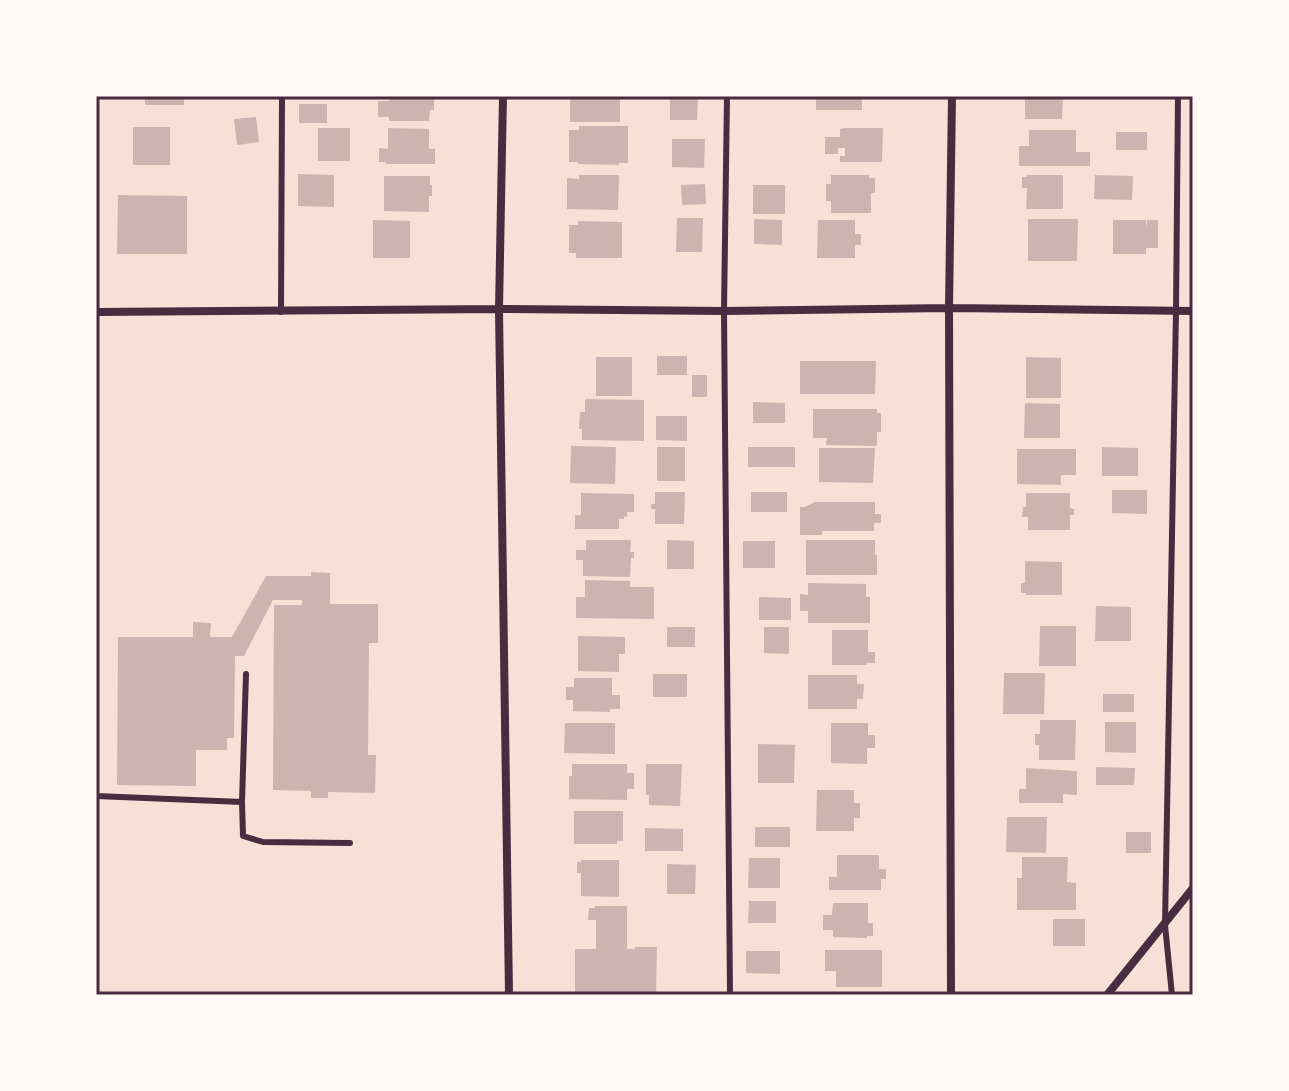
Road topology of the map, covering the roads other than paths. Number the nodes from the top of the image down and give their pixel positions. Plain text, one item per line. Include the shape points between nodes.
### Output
1 (282, 96) edge
2 (503, 96) edge
3 (727, 96) edge
4 (952, 96) edge
5 (1178, 96) edge
6 (949, 308) junction
7 (499, 309) junction
8 (724, 311) junction
9 (1176, 311) junction
10 (1193, 311) edge
11 (96, 312) edge
12 (281, 312) junction
13 (246, 674) dead end
14 (96, 796) edge
15 (242, 802) junction
16 (350, 843) dead end
17 (1193, 888) edge
18 (1165, 925) junction
19 (509, 995) edge
20 (730, 995) edge
21 (951, 995) edge
22 (1107, 995) edge
23 (1172, 995) edge

1 - 12 lane
2 - 7 street
3 - 8 lane
4 - 6 street
5 - 9 lane
6 - 8 street
6 - 9 street
6 - 21 street
7 - 8 street
7 - 12 street
7 - 19 street
8 - 20 lane
9 - 10 street
9 - 18 lane
11 - 12 street
13 - 15 lane
14 - 15 lane
15 - 16 lane via 243,836 263,842
17 - 18 street
18 - 22 street
18 - 23 lane

